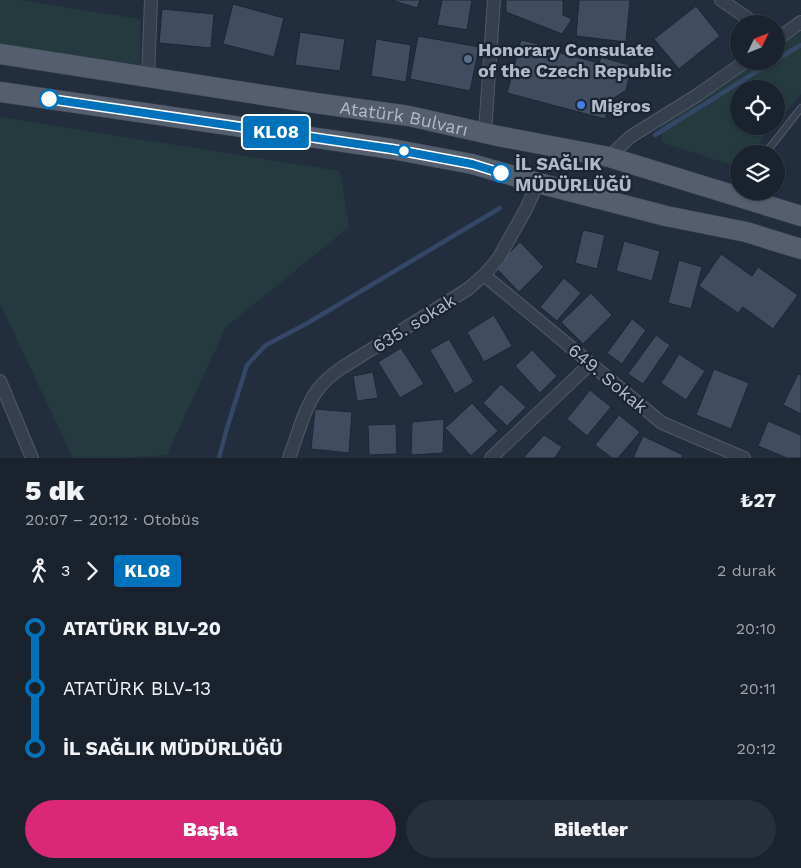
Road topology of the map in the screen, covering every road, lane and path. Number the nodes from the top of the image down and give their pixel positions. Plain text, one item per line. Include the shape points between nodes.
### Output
1 (151, 0) edge
2 (494, 0) edge
3 (721, 0) edge
4 (743, 15) edge
5 (801, 22) edge
6 (785, 33) edge
7 (0, 54) edge
8 (733, 70) edge
9 (148, 77) junction
10 (0, 92) edge
11 (801, 108) edge
12 (485, 133) junction
13 (772, 145) edge
14 (609, 157) junction
15 (538, 183) junction
16 (801, 216) edge
17 (801, 249) edge
18 (484, 275) junction
19 (590, 364) junction
20 (0, 381) edge
21 (32, 458) edge
22 (289, 458) edge
23 (491, 458) edge
24 (744, 458) edge

1 - 9 street
2 - 12 street
3 - 4 street
5 - 6 street
7 - 9 main road, Atatürk Bulvarı
8 - 14 street via 630,137
9 - 12 main road, Atatürk Bulvarı via 408,116
10 - 15 main road, Atatürk Bulvarı via 392,149 472,164
11 - 13 lane
12 - 14 main road, Atatürk Bulvarı
14 - 16 main road, Atatürk Bulvarı
15 - 17 main road, Atatürk Bulvarı via 666,216 746,232
15 - 18 street, 635. sokak via 498,260
18 - 19 street, 649. Sokak
18 - 22 street, 635. sokak via 468,289 329,377 310,402
19 - 23 street
19 - 24 street, 649. Sokak via 662,423
20 - 21 street

